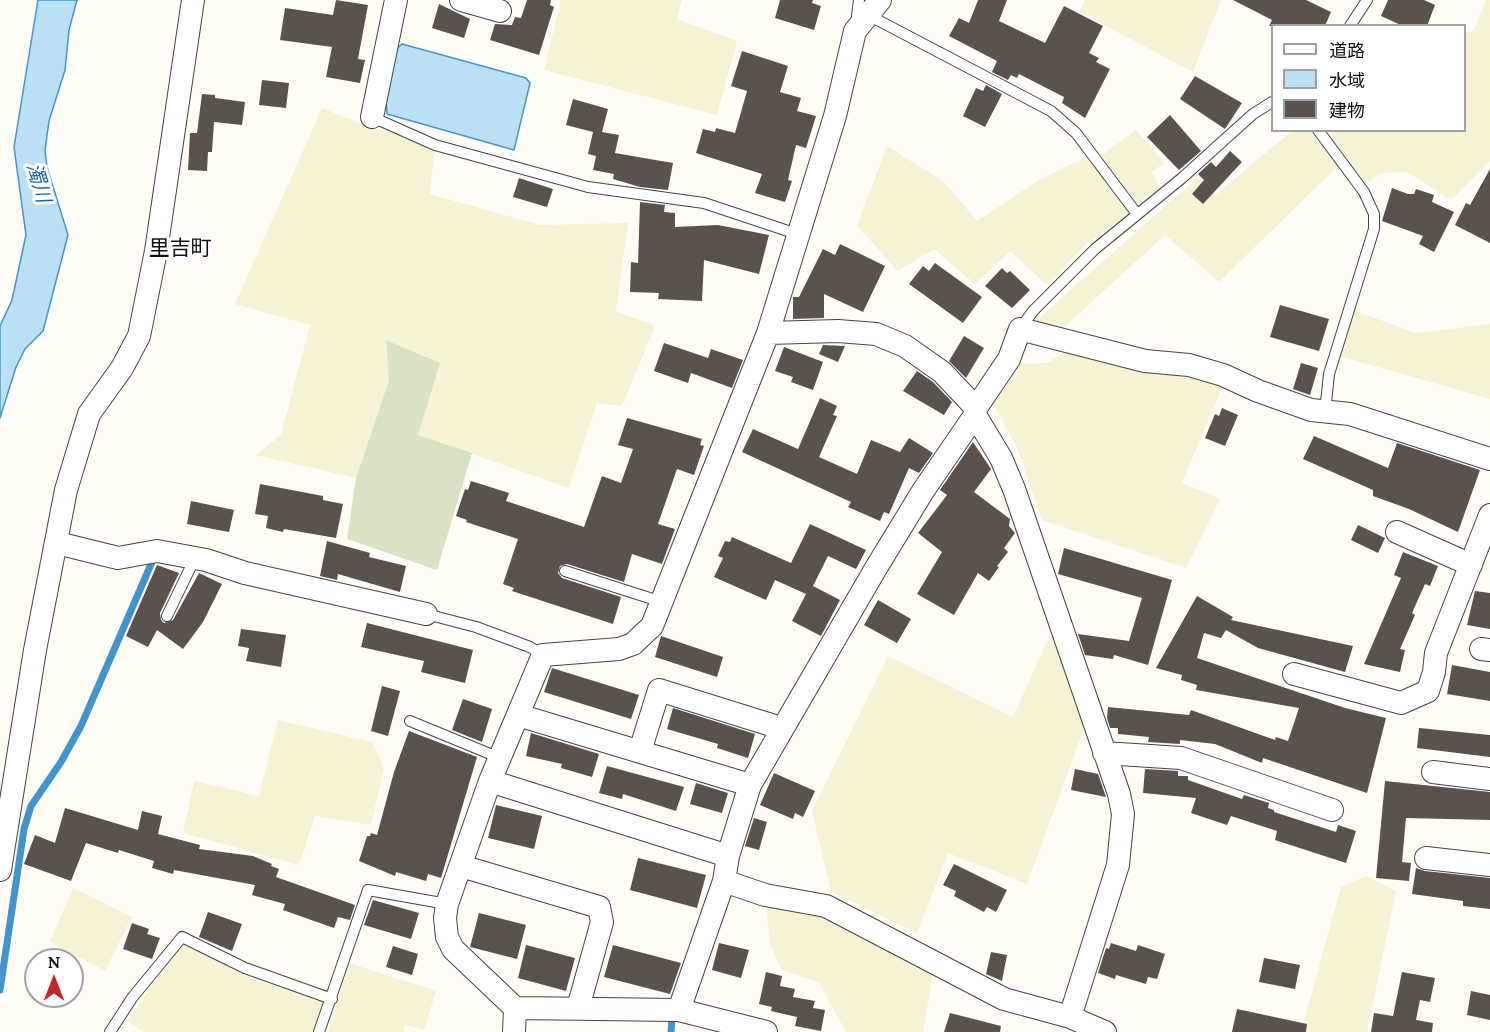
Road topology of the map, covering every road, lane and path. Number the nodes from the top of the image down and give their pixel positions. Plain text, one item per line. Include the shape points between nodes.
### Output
1 (193, 0) edge
2 (396, 0) edge
3 (461, 0) edge
4 (1367, 0) edge
5 (500, 11) dead end
6 (866, 12) edge
7 (1351, 24) edge
8 (1271, 103) edge
9 (372, 117) joint
10 (1319, 132) edge
11 (1137, 214) junction
12 (797, 234) junction
13 (1020, 329) junction
14 (768, 333) junction
15 (975, 412) junction
16 (1326, 412) junction
17 (1490, 459) edge
18 (1490, 515) edge
19 (1397, 532) dead end
20 (57, 543) junction
21 (195, 558) junction
22 (1471, 565) junction
23 (565, 571) dead end
24 (662, 602) junction
25 (426, 614) joint
26 (166, 616) dead end
27 (543, 655) junction
28 (1294, 674) dead end
29 (518, 715) junction
30 (410, 721) dead end
31 (781, 728) junction
32 (640, 752) junction
33 (1104, 753) junction
34 (500, 758) junction
35 (1432, 772) dead end
36 (1490, 779) edge
37 (490, 782) junction
38 (750, 785) junction
39 (1332, 810) dead end
40 (728, 856) junction
41 (1426, 858) dead end
42 (1490, 865) edge
43 (461, 867) junction
44 (0, 870) edge
45 (724, 881) junction
46 (447, 904) junction
47 (332, 999) junction
48 (515, 1008) junction
49 (578, 1008) junction
50 (679, 1010) junction
51 (1070, 1017) junction
52 (110, 1032) edge
53 (319, 1032) edge
54 (514, 1032) edge
55 (766, 1032) edge
56 (1105, 1032) edge

1 - 20 street via 156,251 139,336 123,368 89,414 66,490
2 - 9 street
3 - 5 street
4 - 7 lane
6 - 11 lane via 1051,111 1076,133
6 - 12 street
8 - 11 lane
9 - 12 lane via 435,145 588,187 704,203
10 - 16 lane via 1364,192 1374,214 1374,229 1329,374
11 - 13 lane via 1095,249
12 - 14 street
13 - 15 street via 1009,359
13 - 16 street via 1145,361 1189,365
14 - 15 street via 876,334 905,346 942,372
14 - 24 street
15 - 31 street
15 - 33 street via 1014,489
16 - 17 street via 1350,414
18 - 22 street
19 - 22 street
20 - 21 street via 118,558 157,551
20 - 44 street via 35,650
21 - 25 street
21 - 26 lane
22 - 28 street via 1436,653 1428,691 1401,703
23 - 24 lane
24 - 27 street via 652,626 633,644 619,649
25 - 27 lane via 476,627
27 - 29 street
29 - 32 street
29 - 34 street
30 - 34 lane
31 - 32 street via 659,690
31 - 38 street
32 - 38 street
33 - 39 street via 1181,758
33 - 51 street via 1121,804 1123,840
34 - 37 street
35 - 36 street
37 - 40 street
37 - 43 street
38 - 40 street
40 - 45 street
41 - 42 street
43 - 46 street
43 - 49 street via 599,907 602,922
45 - 50 street
45 - 51 street via 765,896 826,906 1004,999
46 - 47 lane via 368,890
46 - 48 street via 447,937 453,949
47 - 52 lane via 245,968 182,937 132,998
47 - 53 lane
48 - 49 street
48 - 54 street
49 - 50 street
50 - 55 street
51 - 56 street

